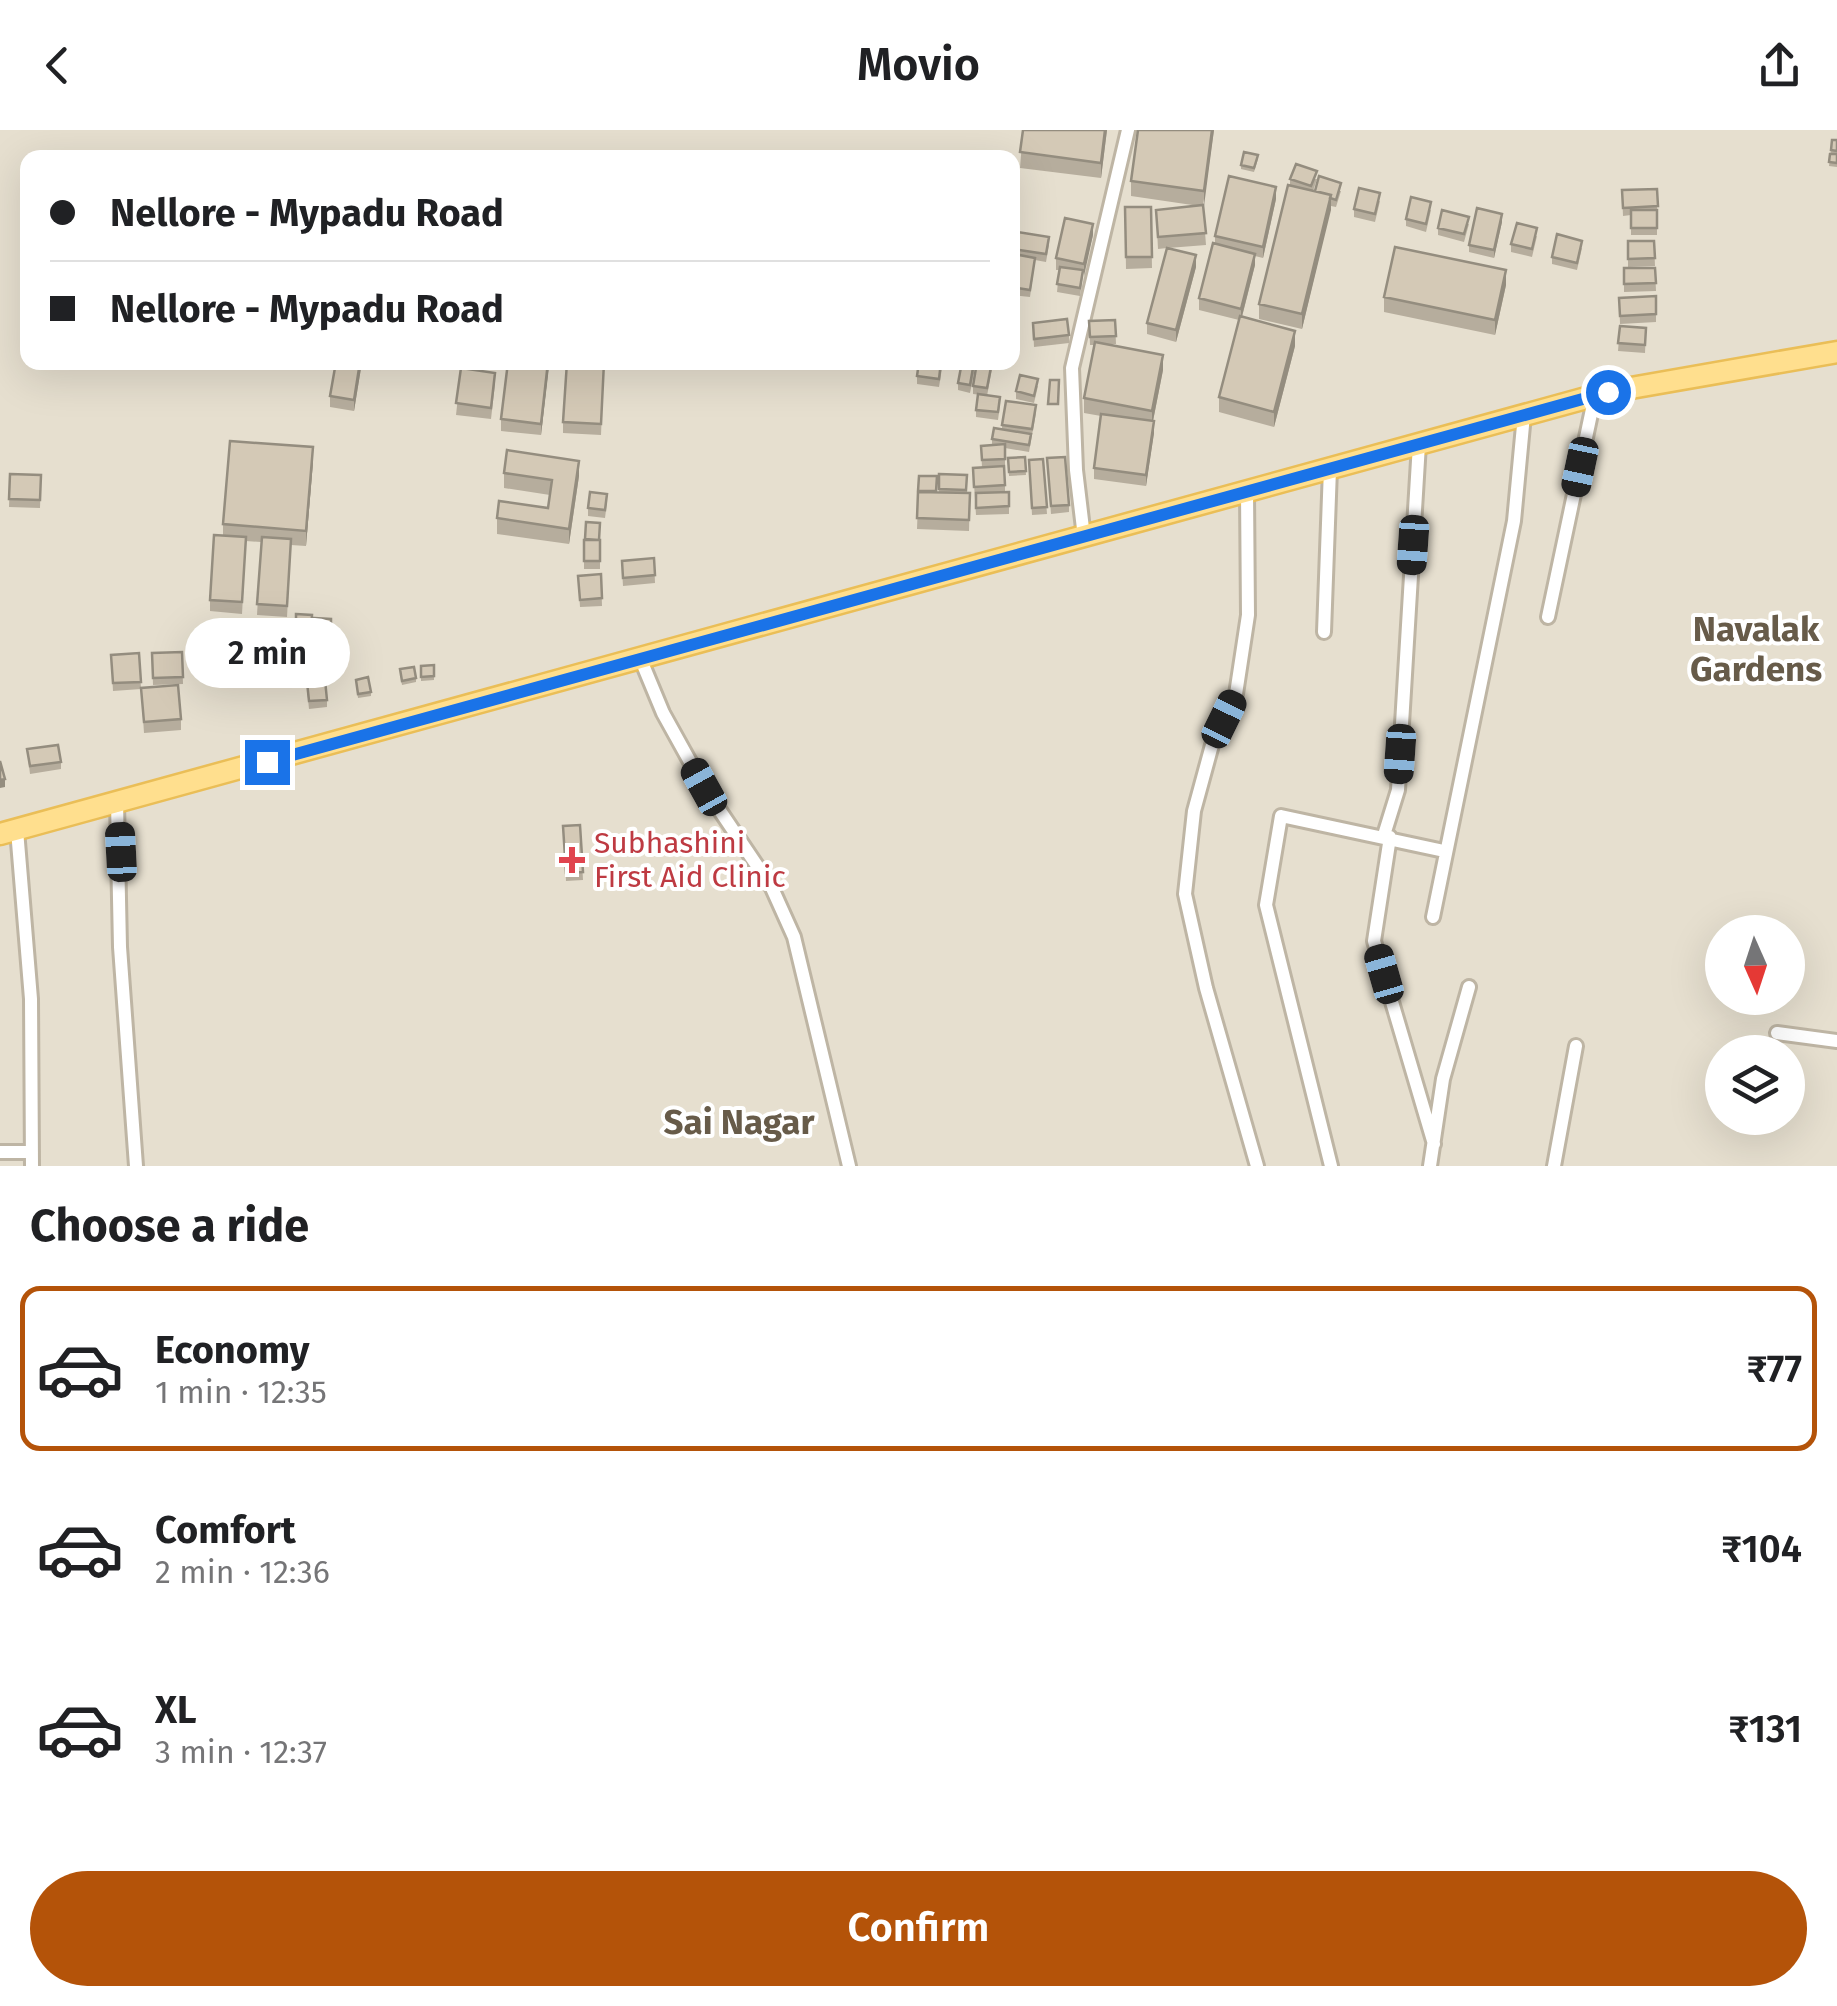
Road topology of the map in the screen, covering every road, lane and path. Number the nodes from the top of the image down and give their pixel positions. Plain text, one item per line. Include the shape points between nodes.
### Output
1 (1128, 130) edge
2 (1837, 352) edge
3 (1594, 396) junction
4 (1524, 415) junction
5 (1419, 444) junction
6 (1330, 468) junction
7 (1247, 492) junction
8 (1084, 537) junction
9 (1548, 617) dead end
10 (1324, 632) dead end
11 (640, 660) junction
12 (118, 802) junction
13 (9, 832) edge
14 (1387, 836) junction
15 (1444, 851) junction
16 (1433, 917) dead end
17 (1468, 987) dead end
18 (1777, 1033) dead end
19 (1837, 1040) edge
20 (1576, 1046) dead end
21 (1434, 1144) junction
22 (0, 1152) edge
23 (32, 1159) edge
24 (136, 1166) edge
25 (849, 1166) edge
26 (1256, 1166) edge
27 (1331, 1166) edge
28 (1430, 1166) edge
29 (1554, 1166) edge

1 - 8 street via 1072,368
2 - 3 main road
3 - 4 main road
3 - 9 street
4 - 5 main road
4 - 15 street via 1514,522
5 - 6 main road
5 - 14 street via 1398,790
6 - 7 main road
6 - 10 street
7 - 8 main road
7 - 26 street via 1248,616 1236,694 1212,745 1194,811 1185,894
8 - 11 main road
11 - 12 main road
11 - 25 street via 671,728 772,888 794,937
12 - 13 main road
12 - 24 street via 120,947
13 - 23 street via 31,998
14 - 15 street
14 - 21 street via 1374,940
14 - 27 street via 1281,816 1266,905
15 - 16 street
17 - 21 street
18 - 19 street
20 - 29 street
21 - 28 street
22 - 23 street

